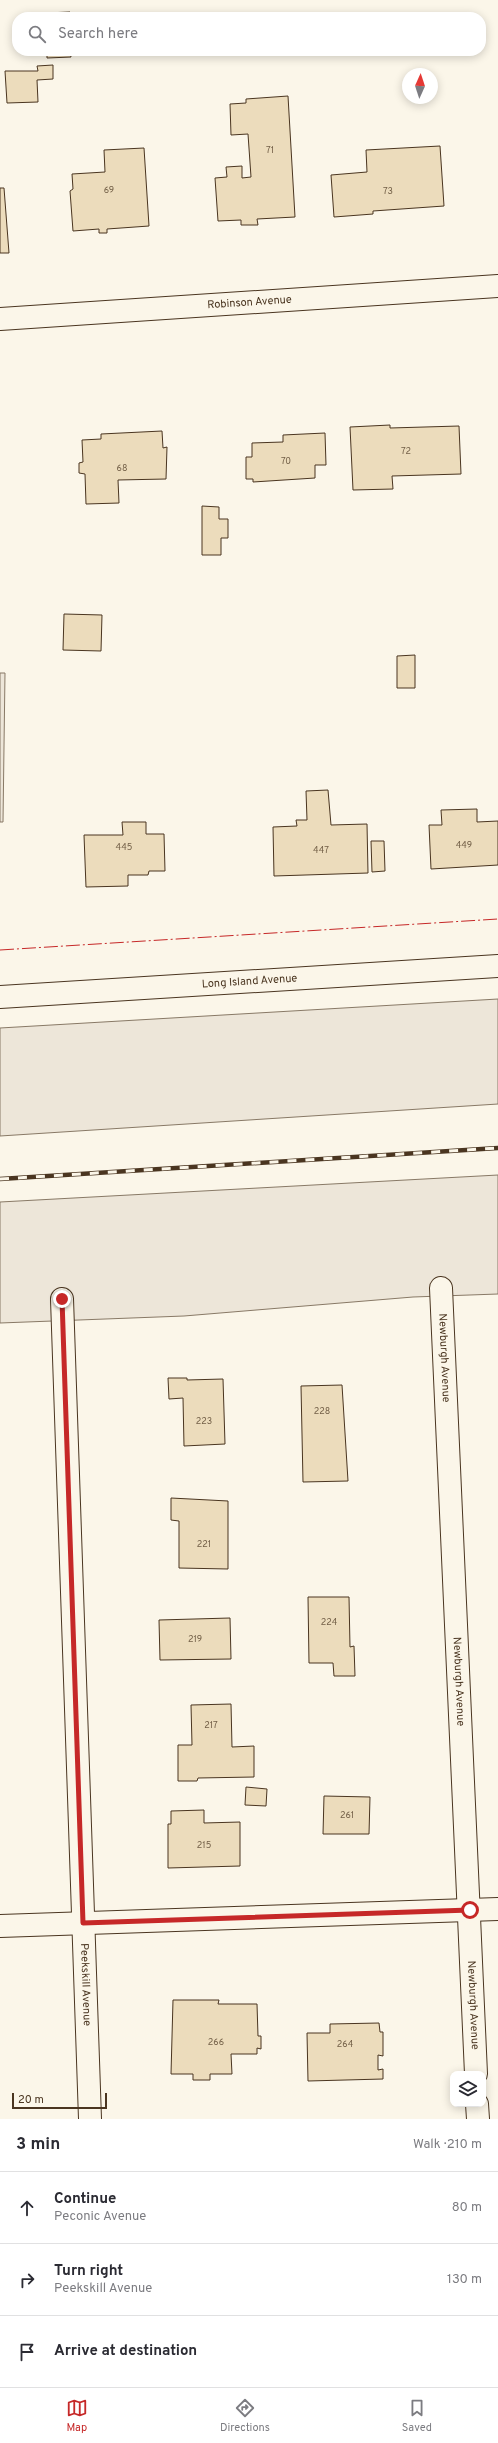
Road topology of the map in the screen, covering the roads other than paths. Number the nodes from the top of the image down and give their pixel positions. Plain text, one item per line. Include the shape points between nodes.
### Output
1 (498, 286) edge
2 (0, 319) edge
3 (498, 966) edge
4 (0, 997) edge
5 (441, 1288) dead end
6 (62, 1299) dead end
7 (498, 1909) edge
8 (470, 1910) junction
9 (83, 1923) junction
10 (0, 1926) edge
11 (476, 2071) edge
12 (477, 2107) edge
13 (90, 2119) edge
14 (478, 2119) edge

1 - 2 street, Robinson Avenue
3 - 4 street, Long Island Avenue
5 - 8 street, Newburgh Avenue
6 - 9 street, Peekskill Avenue
7 - 8 street
8 - 9 street
8 - 11 street, Newburgh Avenue
9 - 10 street
9 - 13 street, Peekskill Avenue
12 - 14 street

